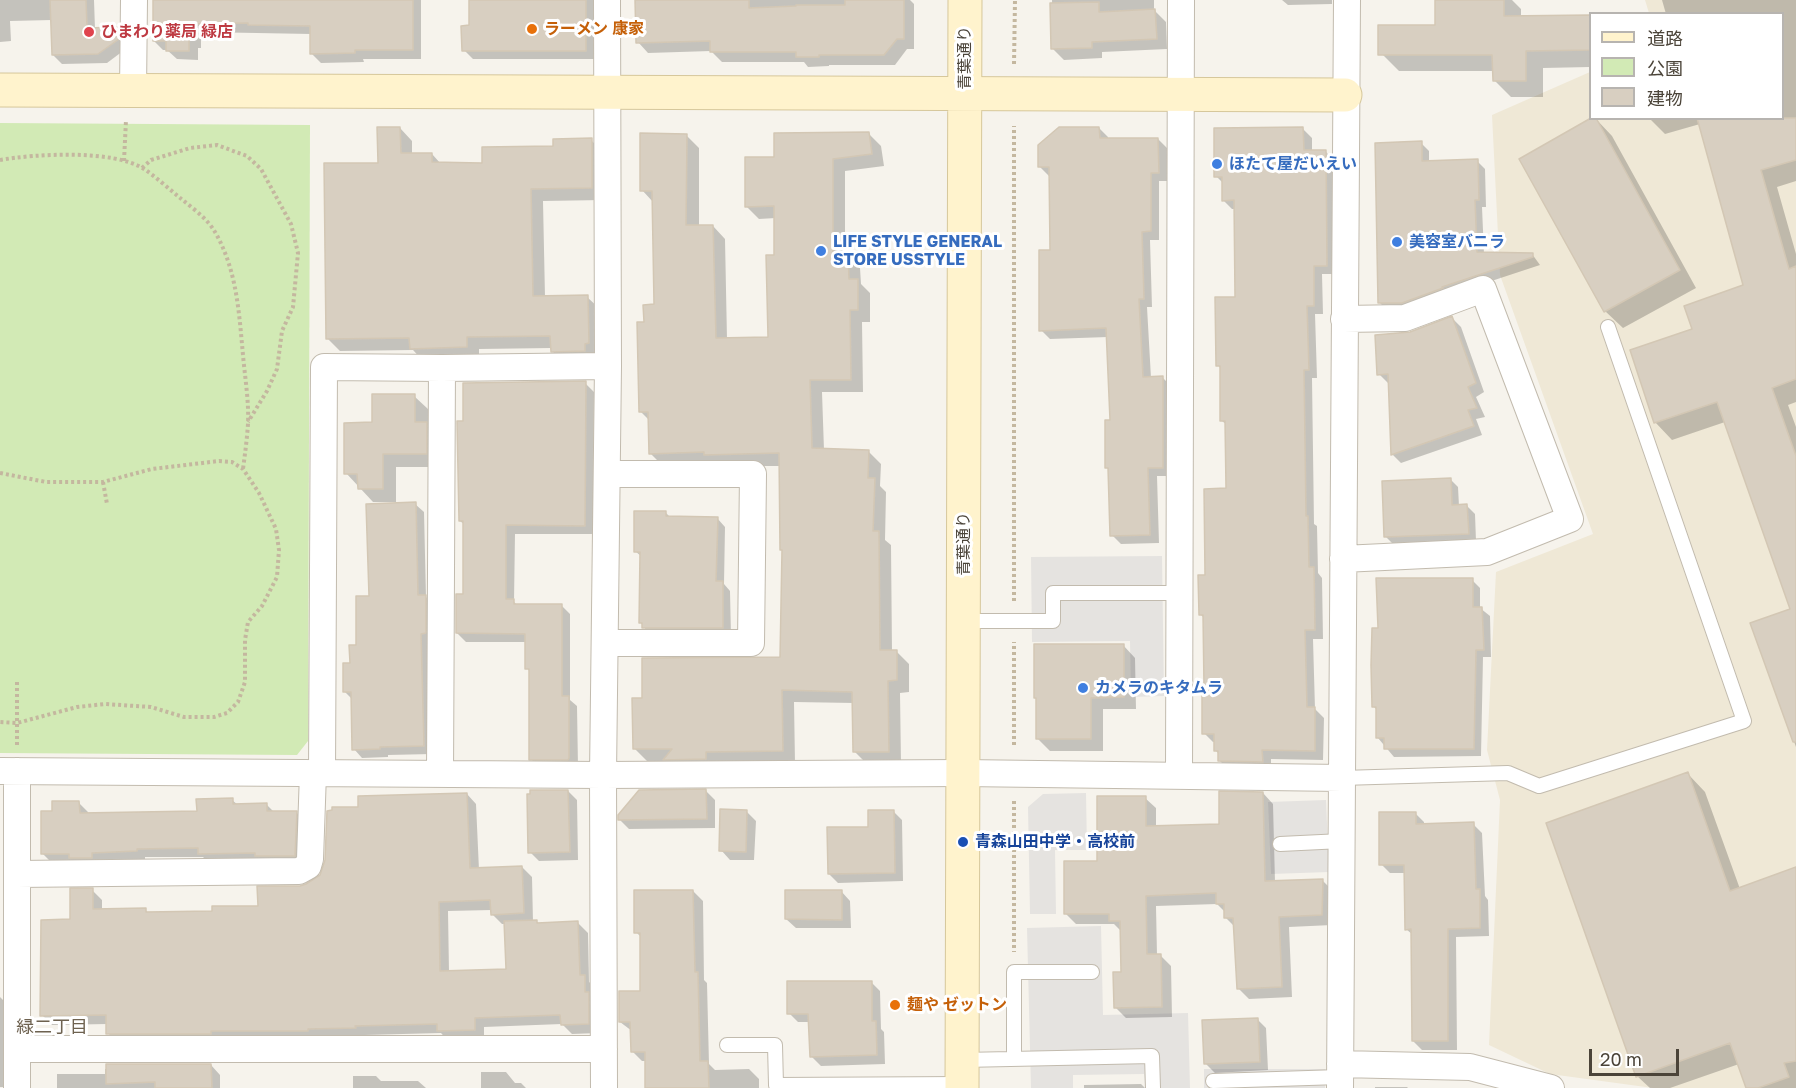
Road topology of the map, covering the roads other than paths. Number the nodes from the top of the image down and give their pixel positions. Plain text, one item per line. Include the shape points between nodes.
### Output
1 (134, 0) edge
2 (607, 0) edge
3 (965, 0) edge
4 (1181, 0) edge
5 (1347, 0) edge
6 (0, 90) edge
7 (133, 91) junction
8 (607, 93) junction
9 (965, 93) junction
10 (1180, 94) junction
11 (1346, 95) junction
12 (1344, 319) junction
13 (1608, 327) dead end
14 (608, 366) junction
15 (442, 368) junction
16 (607, 474) junction
17 (1343, 559) junction
18 (1180, 593) junction
19 (963, 621) junction
20 (605, 643) junction
21 (8, 771) edge
22 (317, 773) junction
23 (963, 773) junction
24 (440, 774) junction
25 (603, 775) junction
26 (1179, 775) junction
27 (1342, 778) junction
28 (1342, 841) junction
29 (1280, 844) dead end
30 (17, 874) junction
31 (1092, 972) dead end
32 (727, 1045) dead end
33 (18, 1049) junction
34 (604, 1049) junction
35 (1014, 1059) junction
36 (1340, 1076) edge
37 (962, 1077) edge
38 (1213, 1081) dead end
39 (17, 1088) edge
40 (604, 1088) edge
41 (1153, 1088) edge
42 (1551, 1088) edge

1 - 7 street
2 - 8 street
3 - 9 street, 青葉通り
4 - 10 street
5 - 11 street
6 - 7 street
7 - 8 street
8 - 9 street
8 - 14 street
9 - 10 street
9 - 19 street, 青葉通り
10 - 11 street
10 - 18 street
11 - 12 street
12 - 17 street
12 - 17 street via 1405,318 1483,290 1570,519 1487,552
13 - 27 lane via 1744,721 1539,786 1508,773
14 - 15 street
14 - 16 street
15 - 22 street via 324,367
15 - 24 street
16 - 20 street
16 - 20 street via 753,474 751,643
17 - 27 street
18 - 19 lane via 1053,593 1053,621
18 - 26 street
19 - 23 street, 青葉通り
20 - 25 street
21 - 22 street
21 - 30 street
22 - 24 street
22 - 30 street via 310,859 299,872
23 - 25 street
23 - 26 street
23 - 37 street, 青葉通り
24 - 25 street
25 - 34 street
26 - 27 street
27 - 28 street
28 - 29 lane
28 - 36 street
30 - 33 street
31 - 35 lane via 1014,972
32 - 37 lane via 775,1045 776,1085
33 - 34 street
33 - 39 street
34 - 40 street
35 - 37 lane
35 - 41 lane via 1152,1056
36 - 38 lane
36 - 42 street via 1470,1067

